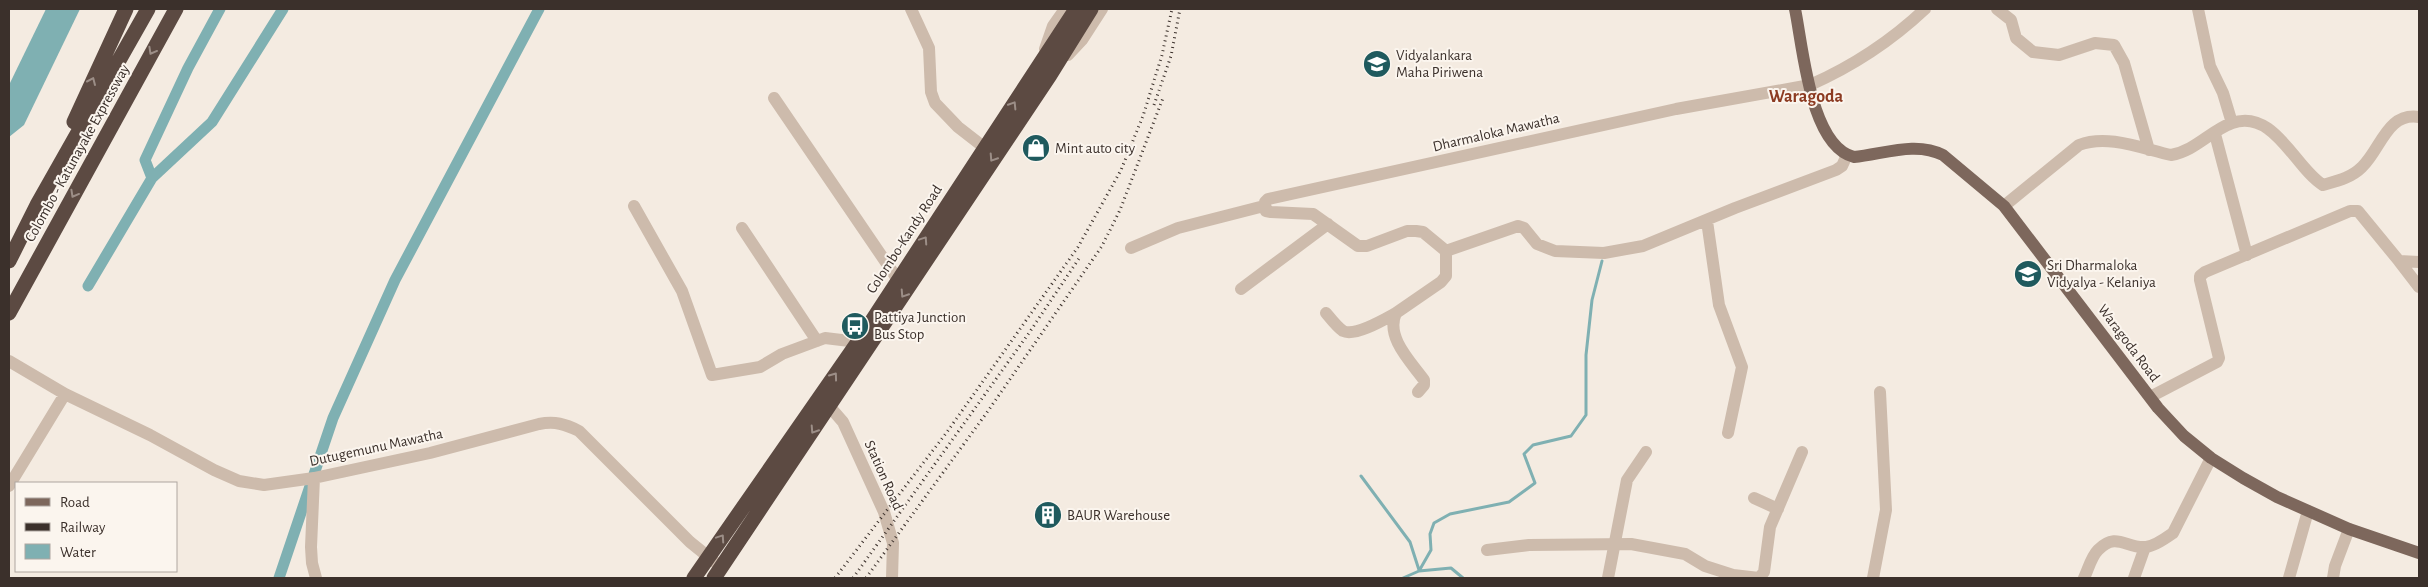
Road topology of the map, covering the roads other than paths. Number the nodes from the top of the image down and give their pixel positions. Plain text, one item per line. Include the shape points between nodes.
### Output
1 (126, 9) edge
2 (148, 9) edge
3 (176, 9) edge
4 (911, 9) edge
5 (1102, 9) edge
6 (1795, 9) edge
7 (1925, 9) edge
8 (1997, 9) edge
9 (2198, 9) edge
10 (1078, 11) edge
11 (1044, 70) junction
12 (1810, 85) junction
13 (774, 98) dead end
14 (2419, 117) edge
15 (2232, 123) junction
16 (2215, 134) junction
17 (985, 148) junction
18 (2149, 150) junction
19 (1847, 155) junction
20 (37, 206) junction
21 (634, 206) dead end
22 (1264, 206) junction
23 (2004, 206) junction
24 (1707, 221) junction
25 (1328, 224) junction
26 (742, 228) dead end
27 (1131, 248) dead end
28 (1446, 250) junction
29 (2247, 255) junction
30 (9, 261) edge
31 (2399, 262) junction
32 (2419, 262) edge
33 (898, 280) junction
34 (1241, 288) dead end
35 (2419, 288) edge
36 (9, 313) edge
37 (1396, 313) junction
38 (1326, 314) dead end
39 (816, 341) junction
40 (858, 342) junction
41 (9, 361) edge
42 (1418, 392) dead end
43 (1880, 392) dead end
44 (65, 394) junction
45 (2150, 397) junction
46 (825, 401) junction
47 (1728, 433) dead end
48 (1646, 452) dead end
49 (1802, 452) dead end
50 (2211, 458) junction
51 (314, 478) junction
52 (9, 486) edge
53 (1754, 498) dead end
54 (1778, 510) junction
55 (2308, 511) junction
56 (2349, 529) junction
57 (1615, 542) junction
58 (2145, 547) junction
59 (1487, 550) dead end
60 (2419, 553) edge
61 (708, 557) junction
62 (312, 563) junction
63 (718, 572) edge
64 (305, 578) edge
65 (316, 578) edge
66 (694, 578) edge
67 (892, 578) edge
68 (1608, 578) edge
69 (1873, 578) edge
70 (2084, 578) edge
71 (2134, 578) edge
72 (2289, 578) edge
73 (2333, 578) edge

20 -> 1 highway
2 - 20 highway, Colombo - Katunayake Expressway
3 -> 36 highway, Colombo - Katunayake Expressway
4 - 17 street via 929,48 931,92 935,103
5 - 11 street via 1082,40
6 - 12 main road
7 - 12 street, Dharmaloka Mawatha via 1906,27 1841,72
8 - 18 street via 2011,20 2016,38 2033,52 2059,55 2095,43 2114,45 2124,63
9 - 15 street via 2210,66
10 - 11 highway
10 - 11 street via 1053,26
17 -> 11 highway, Colombo-Kandy Road
11 -> 46 highway, Colombo-Kandy Road
12 - 19 main road via 1824,130 1836,147
12 - 22 street, Dharmaloka Mawatha via 1667,111 1268,199
13 - 33 street
14 - 15 street via 2410,115 2398,120 2362,167 2345,179 2323,186 2268,129 2254,122
15 - 16 street
16 - 18 street via 2181,153 2170,155
16 - 29 street
33 -> 17 highway, Colombo-Kandy Road
18 - 23 street via 2091,140 2079,145
19 - 23 main road, Waragoda Road via 1854,157 1910,148 1933,150
19 - 24 street via 1836,170
20 - 30 highway, Colombo - Katunayake Expressway
21 - 39 street via 682,291 712,375 760,367 782,354
22 - 25 street via 1271,212 1312,214
22 - 27 street, Dharmaloka Mawatha via 1178,228
23 - 45 main road, Waragoda Road
24 - 28 street via 1643,246 1604,253 1555,251 1537,244 1524,228 1518,226
24 - 47 street via 1719,305 1742,367
25 - 28 street via 1358,246 1416,231 1423,232
25 - 34 street
26 - 39 street
28 - 37 street via 1446,276
29 - 31 street via 2350,211 2358,211
29 - 45 street via 2200,276 2219,358
31 - 32 street
31 - 35 street
33 - 40 highway, Colombo-Kandy Road
37 - 38 street via 1364,329 1348,332
37 - 42 street via 1393,324 1399,347 1424,380 1424,386
39 - 40 street via 825,338
46 -> 40 highway, Colombo-Kandy Road
41 - 44 street, Dutugemunu Mawatha
43 - 69 street via 1886,510
44 - 51 street, Dutugemunu Mawatha via 238,481 264,485
44 - 52 street
45 - 50 main road, Waragoda Road via 2184,436
61 -> 46 highway, Colombo-Kandy Road
46 -> 63 highway, Colombo-Kandy Road
46 - 67 street, Station Road via 843,422 884,512 893,543
48 - 57 street via 1626,480
49 - 54 street
50 - 55 main road, Waragoda Road via 2268,492
50 - 58 street via 2174,533
51 - 61 street, Dutugemunu Mawatha via 430,453 539,424 564,424 579,431
51 - 62 street
53 - 54 street
54 - 57 street via 1770,527 1764,572 1759,578 1733,575 1705,566 1685,554
55 - 56 main road, Waragoda Road
55 - 72 street
56 - 60 main road, Waragoda Road
56 - 73 street
57 - 59 street
57 - 68 street
58 - 70 street via 2118,540 2107,543 2097,552
58 - 71 street
61 - 63 street, Dutugemunu Mawatha
61 - 66 highway, Colombo-Kandy Road
62 - 64 street
62 - 65 street

